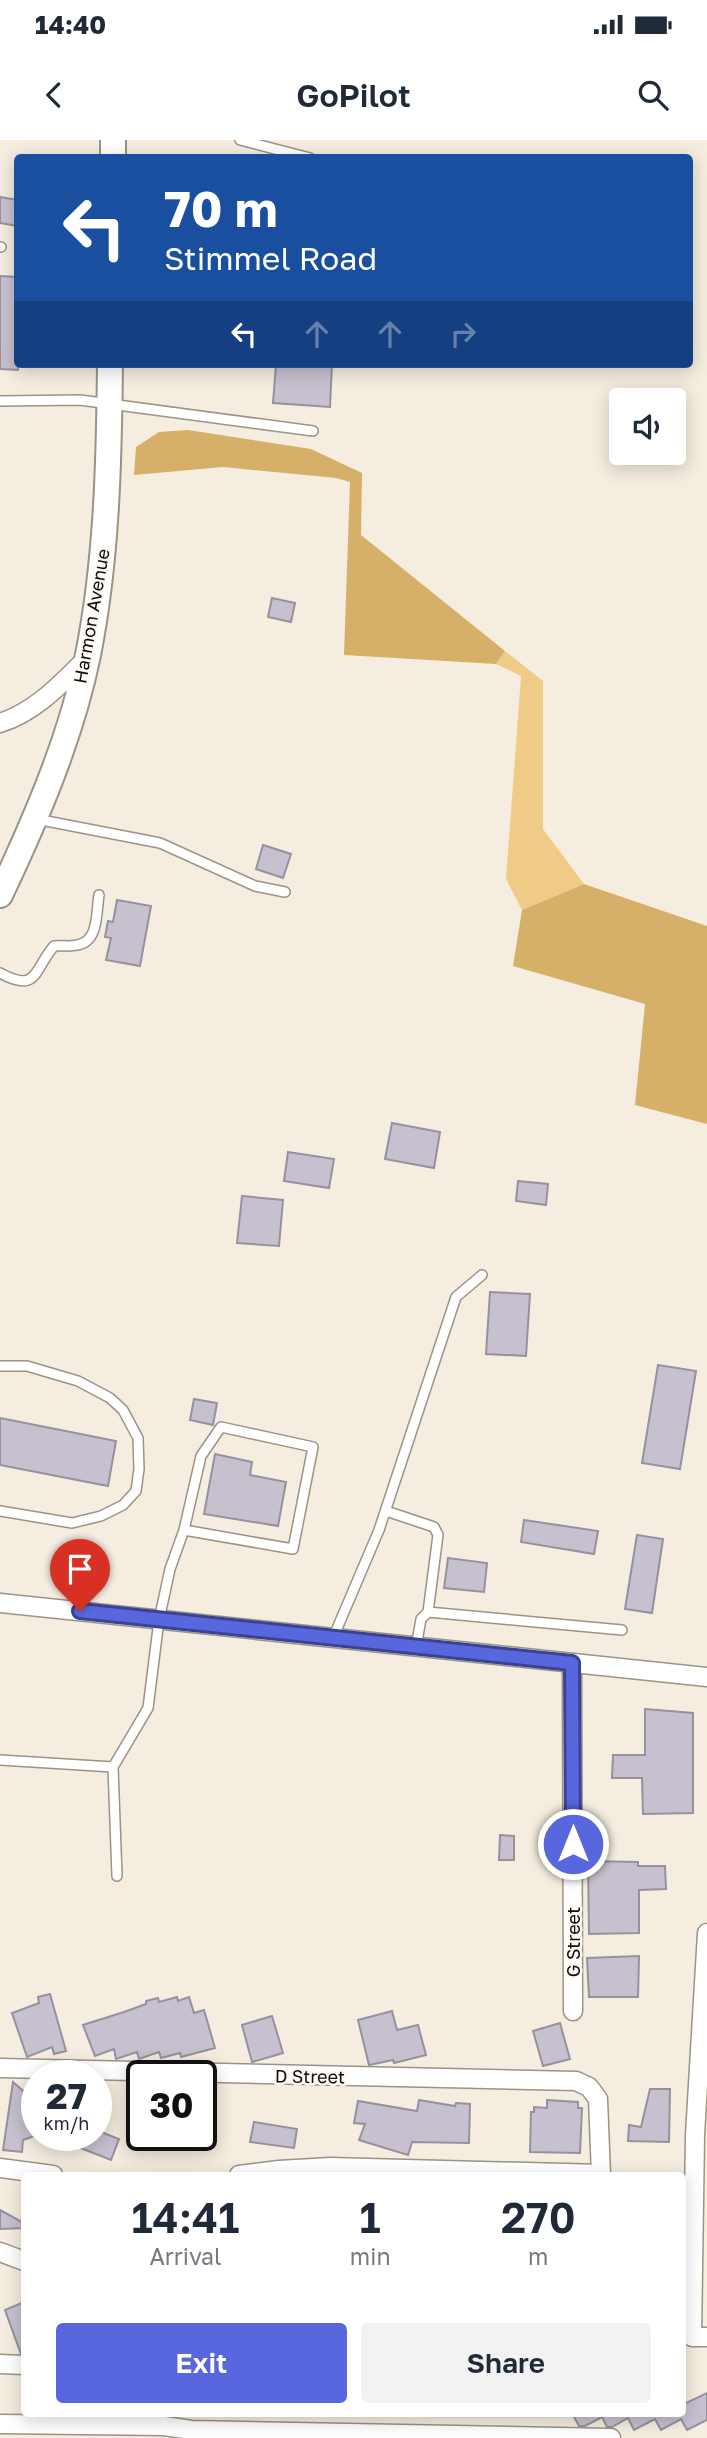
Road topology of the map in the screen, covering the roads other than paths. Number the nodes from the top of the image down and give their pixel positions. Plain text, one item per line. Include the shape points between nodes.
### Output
1 (240, 140) edge
2 (294, 154) edge
3 (110, 368) edge
4 (0, 401) edge
5 (110, 402) junction
6 (313, 431) dead end
7 (87, 657) junction
8 (0, 723) edge
9 (34, 819) junction
10 (1, 890) edge
11 (285, 892) dead end
12 (99, 895) dead end
13 (0, 973) edge
14 (482, 1275) dead end
15 (0, 1366) edge
16 (0, 1511) edge
17 (386, 1511) junction
18 (184, 1530) junction
19 (0, 1603) edge
20 (428, 1612) junction
21 (159, 1619) junction
22 (622, 1630) dead end
23 (332, 1638) junction
24 (415, 1647) junction
25 (572, 1663) junction
26 (707, 1678) edge
27 (0, 1760) edge
28 (113, 1767) junction
29 (117, 1876) dead end
30 (707, 1933) edge
31 (707, 1941) edge
32 (573, 2011) dead end
33 (704, 2036) edge
34 (0, 2068) edge
35 (701, 2135) edge
36 (0, 2168) edge
37 (30, 2172) edge
38 (263, 2172) edge
39 (524, 2172) edge
40 (601, 2172) edge
41 (688, 2204) edge
42 (700, 2237) edge
43 (0, 2252) edge
44 (21, 2260) edge
45 (699, 2337) edge
46 (0, 2364) edge
47 (21, 2365) edge
48 (0, 2424) edge
49 (63, 2431) edge
50 (611, 2438) edge

1 - 2 lane
3 - 5 main road, Harmon Avenue
4 - 5 lane
5 - 6 lane
5 - 7 main road, Harmon Avenue via 108,498
7 - 8 street via 54,692
7 - 9 main road, Harmon Avenue via 65,738
9 - 10 main road, Harmon Avenue
9 - 11 lane via 160,843 255,886
12 - 13 lane via 88,942 54,946 36,975 26,981
14 - 17 lane via 456,1297
15 - 16 lane via 27,1366 66,1377 110,1398 123,1410 138,1438 139,1469 136,1491 122,1506 101,1516 72,1523
17 - 20 lane via 434,1527 438,1535
17 - 23 lane
18 - 18 lane via 293,1549 313,1447 221,1427 201,1456
18 - 21 lane
19 - 21 street
20 - 22 lane
20 - 24 lane via 421,1619
21 - 23 street
21 - 28 lane via 148,1708
23 - 24 street
24 - 25 street
25 - 26 street
25 - 32 street, G Street
27 - 28 lane
28 - 29 lane
30 - 31 street
31 - 33 street
33 - 35 street
34 - 40 street, D Street via 576,2081 589,2087 598,2099
35 - 41 street
36 - 37 street
38 - 39 street via 330,2167
41 - 42 street
42 - 45 street
43 - 44 street
46 - 47 street
48 - 49 street
49 - 50 street via 164,2426

